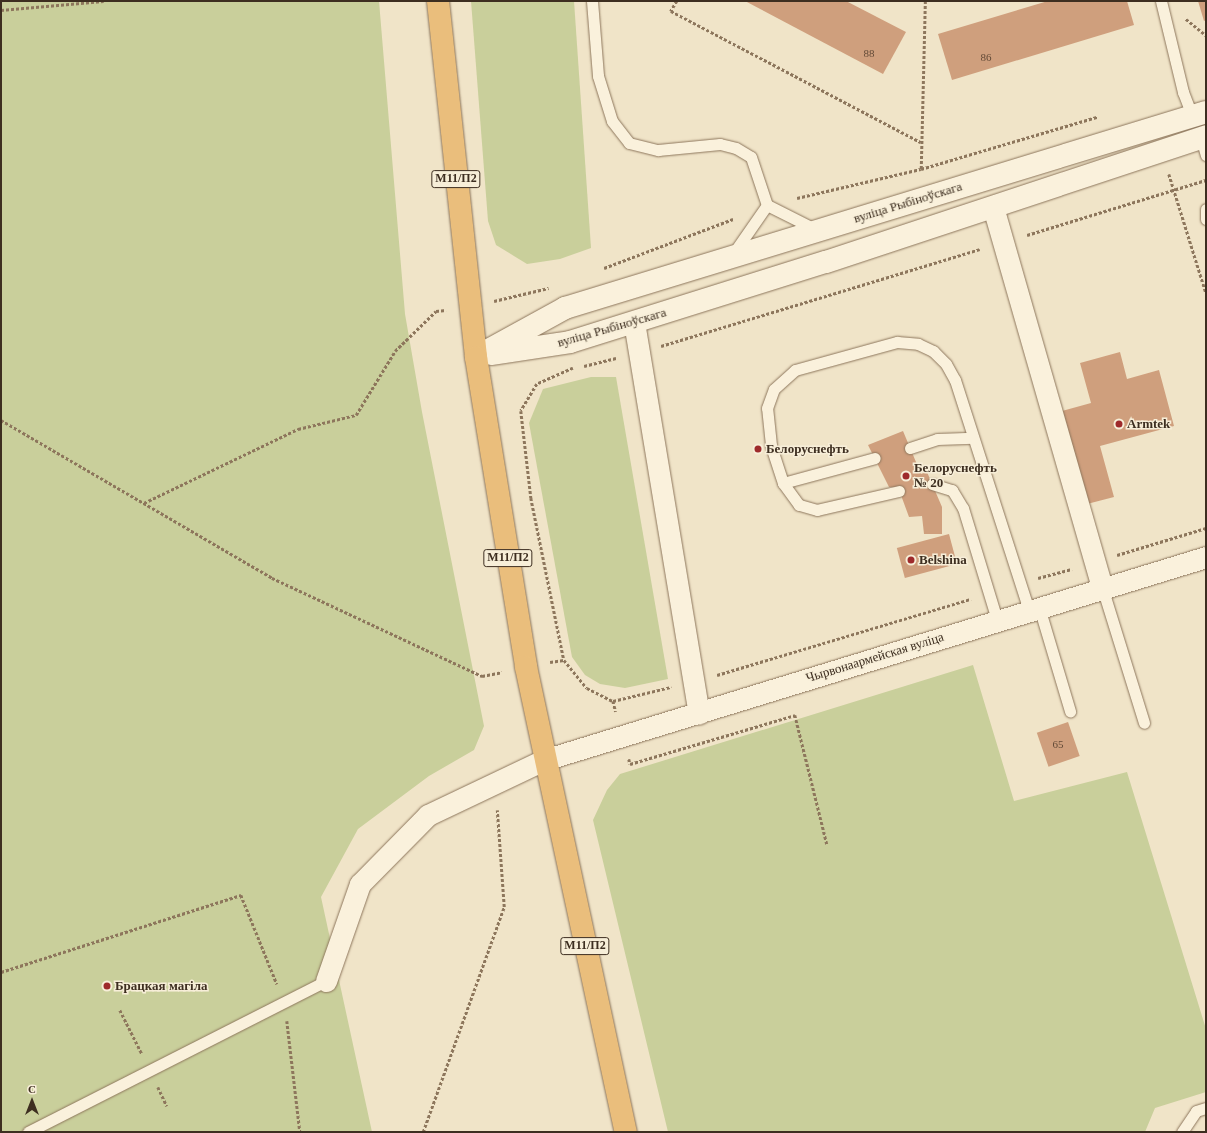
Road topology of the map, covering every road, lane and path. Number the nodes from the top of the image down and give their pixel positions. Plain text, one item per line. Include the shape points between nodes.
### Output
1 (104, 1) edge
2 (438, 1) edge
3 (592, 1) edge
4 (677, 1) edge
5 (925, 1) edge
6 (1161, 1) edge
7 (1, 10) edge
8 (1199, 114) edge
9 (921, 142) junction
10 (1204, 143) edge
11 (1162, 151) junction
12 (920, 169) dead end
13 (767, 206) junction
14 (993, 207) junction
15 (1206, 210) edge
16 (1206, 219) edge
17 (818, 231) junction
18 (732, 257) junction
19 (1206, 293) edge
20 (436, 311) dead end
21 (634, 322) junction
22 (476, 356) junction
23 (1, 420) edge
24 (973, 438) junction
25 (910, 448) dead end
26 (876, 458) dead end
27 (783, 483) junction
28 (932, 484) dead end
29 (899, 491) dead end
30 (144, 503) junction
31 (1206, 557) edge
32 (1102, 587) junction
33 (989, 594) junction
34 (1034, 608) junction
35 (997, 620) junction
36 (482, 676) dead end
37 (693, 682) junction
38 (613, 701) dead end
39 (1070, 711) dead end
40 (699, 714) junction
41 (795, 715) dead end
42 (1144, 723) dead end
43 (544, 760) junction
44 (495, 783) junction
45 (827, 844) dead end
46 (1, 972) edge
47 (326, 981) joint
48 (285, 1002) junction
49 (120, 1010) dead end
50 (150, 1070) junction
51 (1206, 1108) edge
52 (28, 1132) edge
53 (300, 1132) edge
54 (423, 1132) edge
55 (626, 1132) edge
56 (1182, 1132) edge

1 - 7 path
2 - 22 highway, М11/П2
3 - 13 lane via 598,76 612,121 629,143 658,150 720,144 736,148 751,157
4 - 9 path via 671,11
5 - 9 path
6 - 8 lane via 1183,92
8 - 17 main road, вуліца Рыбіноўскага
9 - 12 path
10 - 11 main road, вуліца Рыбіноўскага
11 - 14 main road, вуліца Рыбіноўскага
11 - 19 path
13 - 17 lane
13 - 18 lane
14 - 21 main road, вуліца Рыбіноўскага
14 - 32 street
15 - 16 lane
17 - 18 main road, вуліца Рыбіноўскага
18 - 22 main road, вуліца Рыбіноўскага via 565,308
20 - 30 path via 395,351 356,415 298,429
21 - 22 main road, вуліца Рыбіноўскага via 570,342
21 - 37 street
22 - 43 highway, М11/П2 via 526,667
23 - 30 path
24 - 25 lane via 937,439
24 - 27 lane via 955,380 946,364 933,351 918,344 897,342 795,370 774,389 767,408 771,446
24 - 34 lane
26 - 27 lane
27 - 29 lane via 799,505 817,510
28 - 33 lane via 952,490 963,508
30 - 36 path via 272,578
31 - 32 street, Чырвонаармейская вуліца
32 - 34 street, Чырвонаармейская вуліца
32 - 42 lane
33 - 35 lane
33 - 37 path
34 - 35 street, Чырвонаармейская вуліца
34 - 39 lane
35 - 40 street, Чырвонаармейская вуліца
37 - 38 path
37 - 40 street
40 - 43 street, Чырвонаармейская вуліца
41 - 45 path
43 - 44 street, Чырвонаармейская вуліца
43 - 55 highway, М11/П2
44 - 47 street, Чырвонаармейская вуліца via 428,815 360,884
44 - 54 path via 504,907
46 - 48 path via 241,895
47 - 48 lane
48 - 50 lane
48 - 53 path
49 - 50 path
50 - 52 lane
51 - 56 lane via 1196,1111

